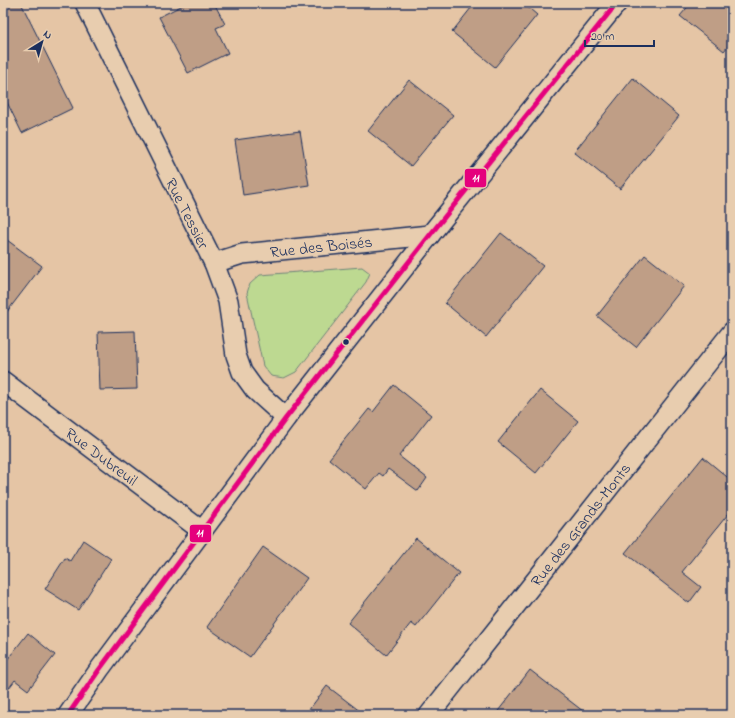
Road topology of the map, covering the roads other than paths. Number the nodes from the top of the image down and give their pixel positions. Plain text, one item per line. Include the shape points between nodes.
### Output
1 (85, 3) edge
2 (615, 4) edge
3 (430, 235) junction
4 (214, 263) junction
5 (732, 332) edge
6 (3, 381) edge
7 (286, 418) junction
8 (202, 531) junction
9 (68, 715) edge
10 (429, 715) edge

1 - 4 street, Rue Tessier
2 - 3 street
3 - 4 street, Rue des Boisés via 242,254
3 - 7 street
4 - 7 street, Rue Tessier via 228,301 236,356 242,372 255,390
5 - 10 street, Rue des Grands-Monts
6 - 8 street, Rue Dubreuil
7 - 8 street
8 - 9 street

